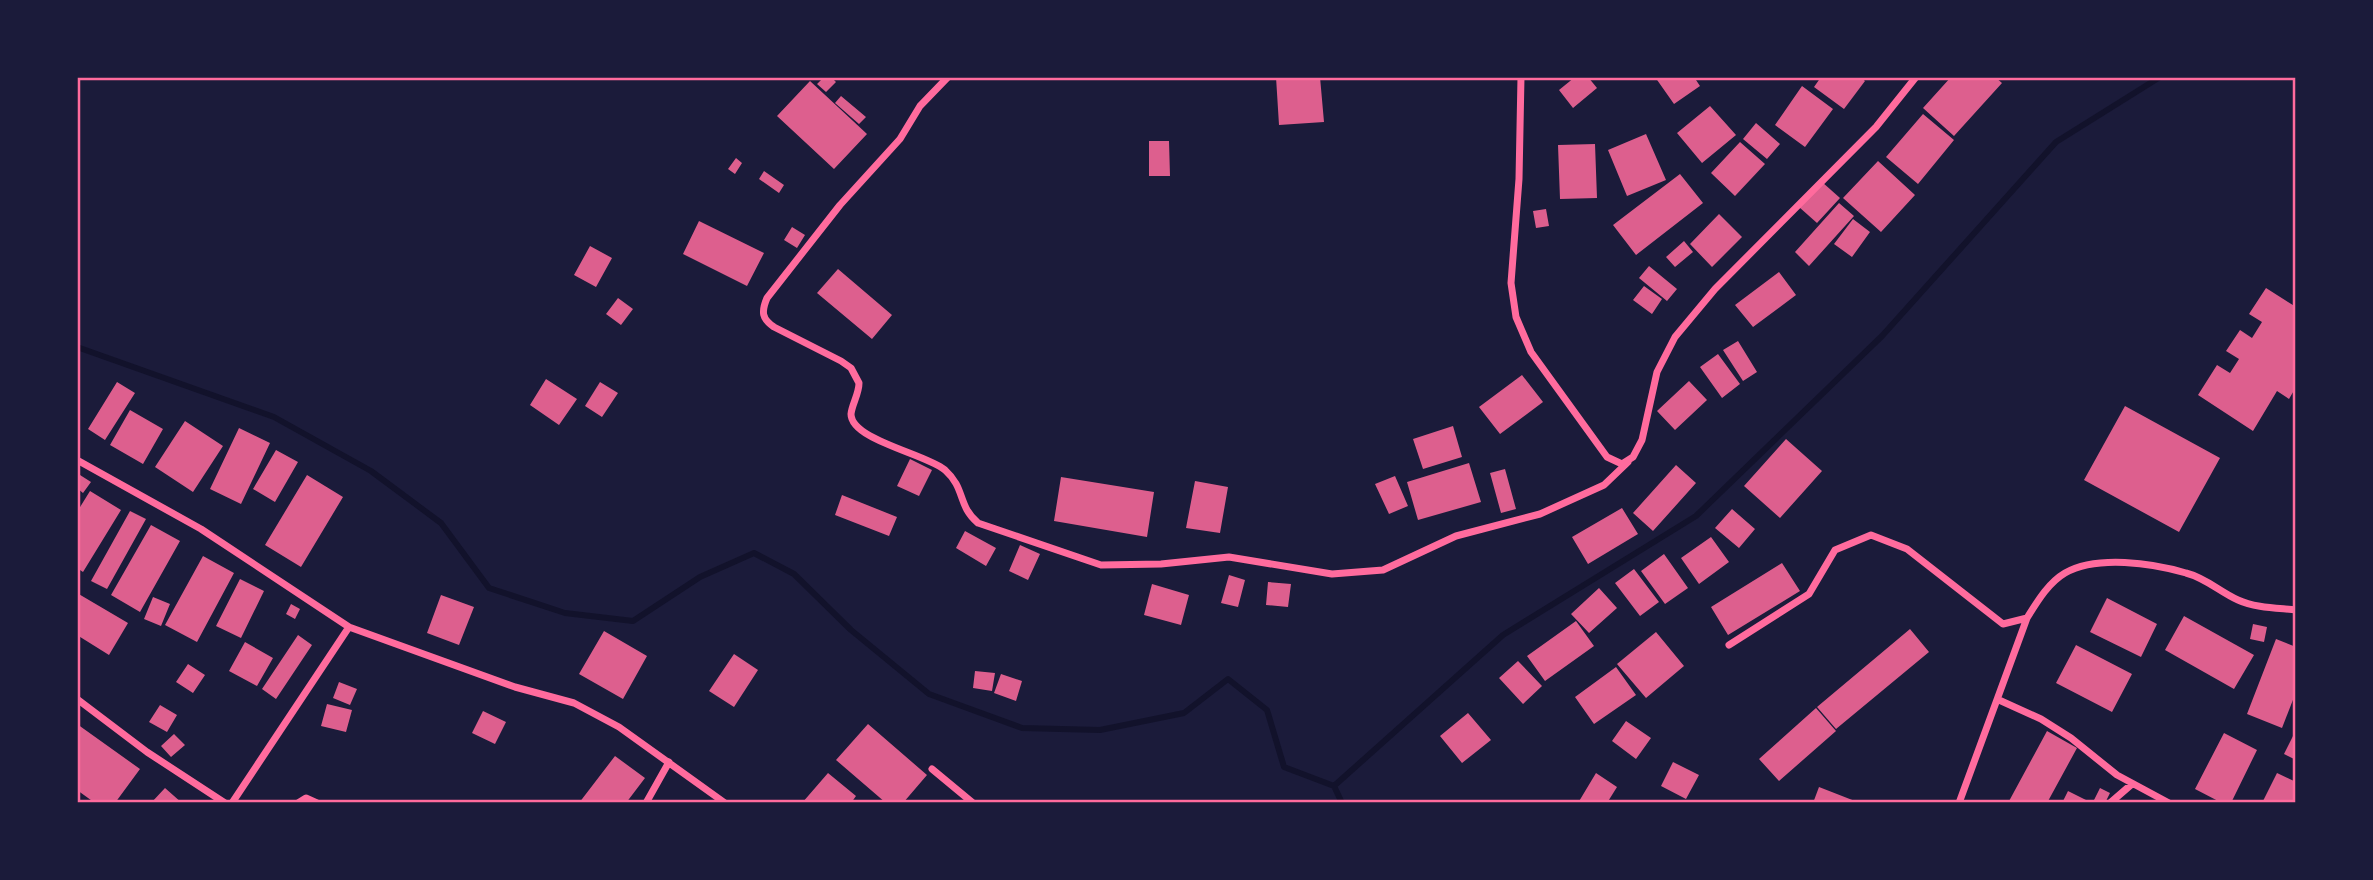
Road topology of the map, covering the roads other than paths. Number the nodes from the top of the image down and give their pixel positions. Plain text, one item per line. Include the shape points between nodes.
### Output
1 (948, 77) edge
2 (1521, 77) edge
3 (1916, 77) edge
4 (77, 460) edge
5 (1628, 462) junction
6 (2296, 610) edge
7 (2027, 618) junction
8 (349, 627) junction
9 (1729, 645) dead end
10 (77, 699) edge
11 (1999, 700) junction
12 (669, 762) junction
13 (932, 769) dead end
14 (2132, 783) junction
15 (225, 803) edge
16 (232, 803) edge
17 (298, 803) edge
18 (317, 803) edge
19 (646, 803) edge
20 (725, 803) edge
21 (973, 803) edge
22 (1959, 803) edge
23 (2110, 803) edge
24 (2169, 803) edge

1 - 5 street via 767,298 763,314 774,327 851,368 859,383 851,415 855,425 866,436 939,465 955,480 965,513 978,523 1101,565 1229,556 1332,574 1383,570 1456,536 1550,509 1604,485
2 - 5 street via 1511,283 1516,317 1531,352 1607,457
3 - 5 street via 1876,127 1715,289 1675,337 1657,372 1642,440
4 - 8 street via 201,529
6 - 7 street via 2239,601 2186,573 2132,564 2096,564 2065,573
7 - 9 street via 2003,624 1907,549 1871,535 1835,550 1809,594
7 - 11 street
8 - 12 street via 573,703 619,727
8 - 16 street
10 - 15 street
11 - 14 street via 2071,738
11 - 22 street
12 - 19 street
12 - 20 street
13 - 21 street
14 - 23 street
14 - 24 street
17 - 18 street via 306,798

